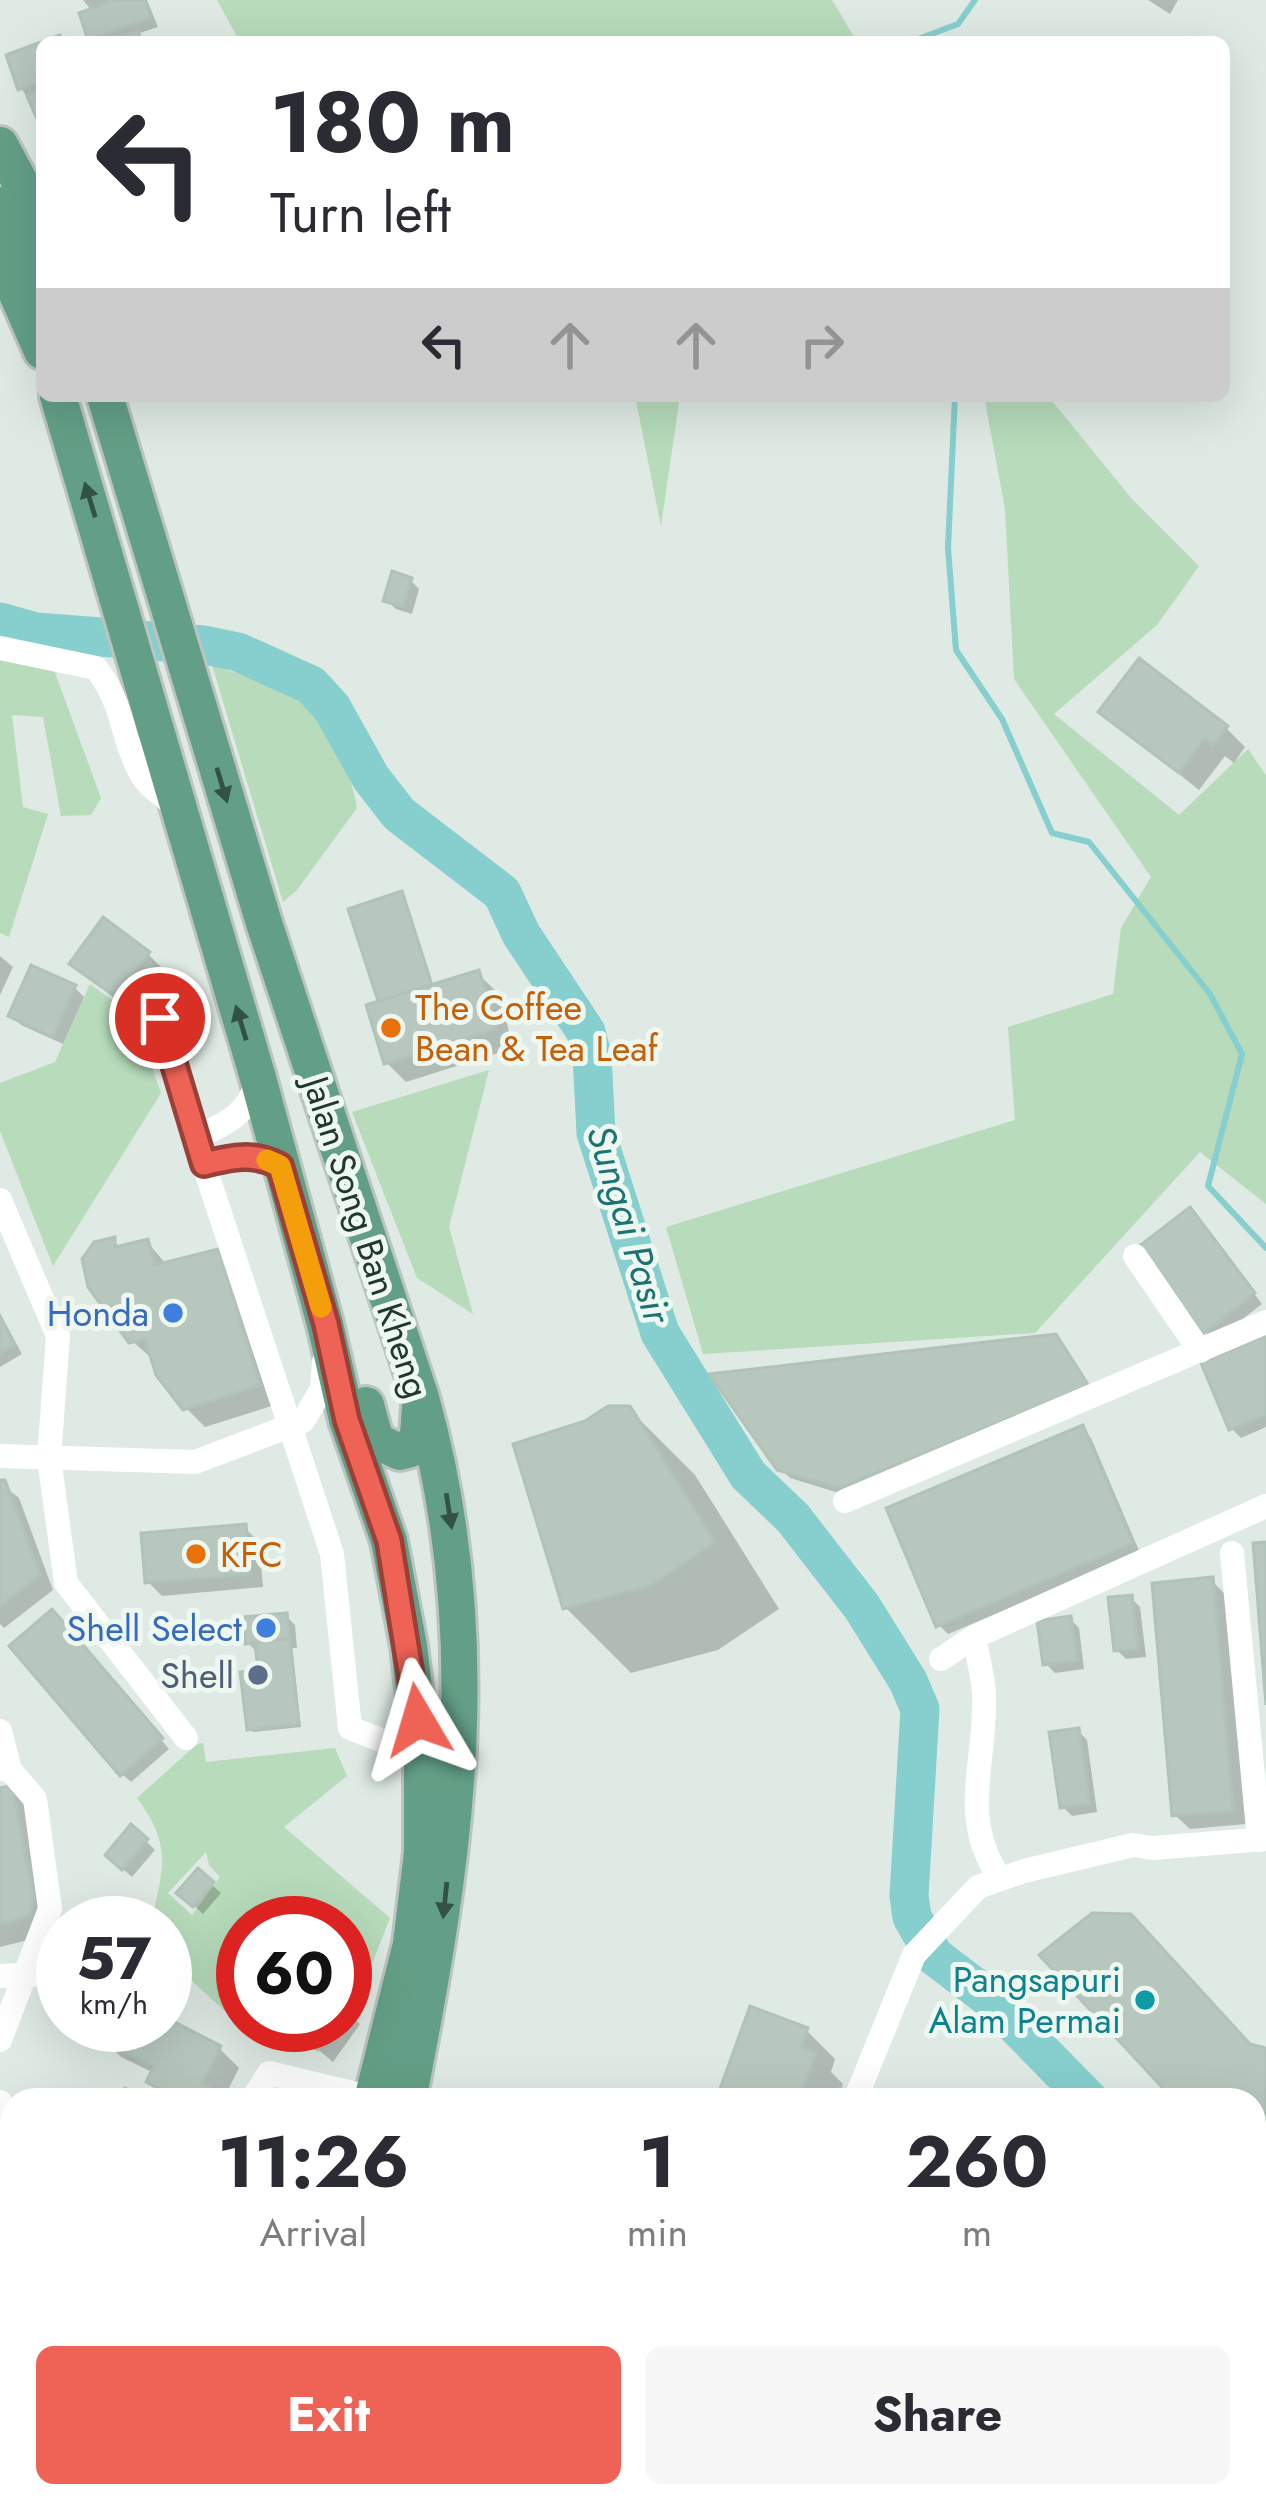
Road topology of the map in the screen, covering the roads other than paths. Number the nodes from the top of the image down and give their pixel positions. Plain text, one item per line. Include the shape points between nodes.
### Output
1 (0, 145) edge
2 (0, 205) edge
3 (36, 212) edge
4 (17, 278) edge
5 (36, 335) edge
6 (60, 402) edge
7 (107, 402) edge
8 (0, 648) edge
9 (176, 808) junction
10 (160, 1018) dead end
11 (258, 1078) junction
12 (196, 1137) junction
13 (276, 1149) junction
14 (204, 1164) junction
15 (0, 1200) edge
16 (1135, 1256) dead end
17 (1266, 1322) edge
18 (326, 1324) junction
19 (1200, 1351) junction
20 (421, 1398) junction
21 (291, 1426) junction
22 (0, 1456) edge
23 (49, 1458) junction
24 (845, 1501) dead end
25 (1266, 1506) edge
26 (1232, 1553) dead end
27 (974, 1637) junction
28 (940, 1659) dead end
29 (0, 1731) edge
30 (186, 1738) dead end
31 (422, 1756) junction
32 (5, 1769) edge
33 (1262, 1839) edge
34 (999, 1877) junction
35 (48, 1896) edge
36 (36, 1933) edge
37 (11, 1975) edge
38 (0, 2040) edge
39 (260, 2088) edge
40 (335, 2088) edge
41 (386, 2088) edge
42 (388, 2088) edge
43 (860, 2088) edge
44 (0, 2092) edge
45 (0, 2103) edge

1 - 3 main road
2 - 4 main road
4 - 5 main road
9 -> 6 main road, Jalan Song Ban Kheng
7 -> 20 main road, Jalan Song Ban Kheng via 264,923
8 - 9 street via 96,668 116,694 138,770
11 -> 9 main road, Jalan Song Ban Kheng
10 - 12 street
11 - 12 street via 253,1100 234,1119
11 - 13 main road, Jalan Song Ban Kheng
12 - 14 street
13 - 14 street
13 - 18 main road, Jalan Song Ban Kheng
13 - 20 main road via 287,1144 298,1167 376,1441 411,1449
14 - 21 street
15 - 23 street via 58,1336
16 - 19 street
17 - 19 street
18 - 21 street via 322,1389
18 - 31 main road, Jalan Song Ban Kheng via 347,1420 389,1541
19 - 24 street
20 -> 42 main road, Jalan Song Ban Kheng via 452,1528 460,1757 442,1929
21 - 23 street via 194,1462
21 - 31 street via 332,1554 350,1729
22 - 23 street
23 - 30 street via 66,1583
25 - 27 street
26 - 33 street
27 - 28 street
27 - 34 street via 984,1692 976,1821 981,1851
29 - 32 street
31 - 41 main road, Jalan Song Ban Kheng via 422,1853
32 - 35 street via 35,1799
33 - 34 street via 1133,1845
34 - 43 street via 978,1887 914,1955
36 - 37 street
37 - 38 street
39 - 40 street via 269,2073
44 - 45 street

